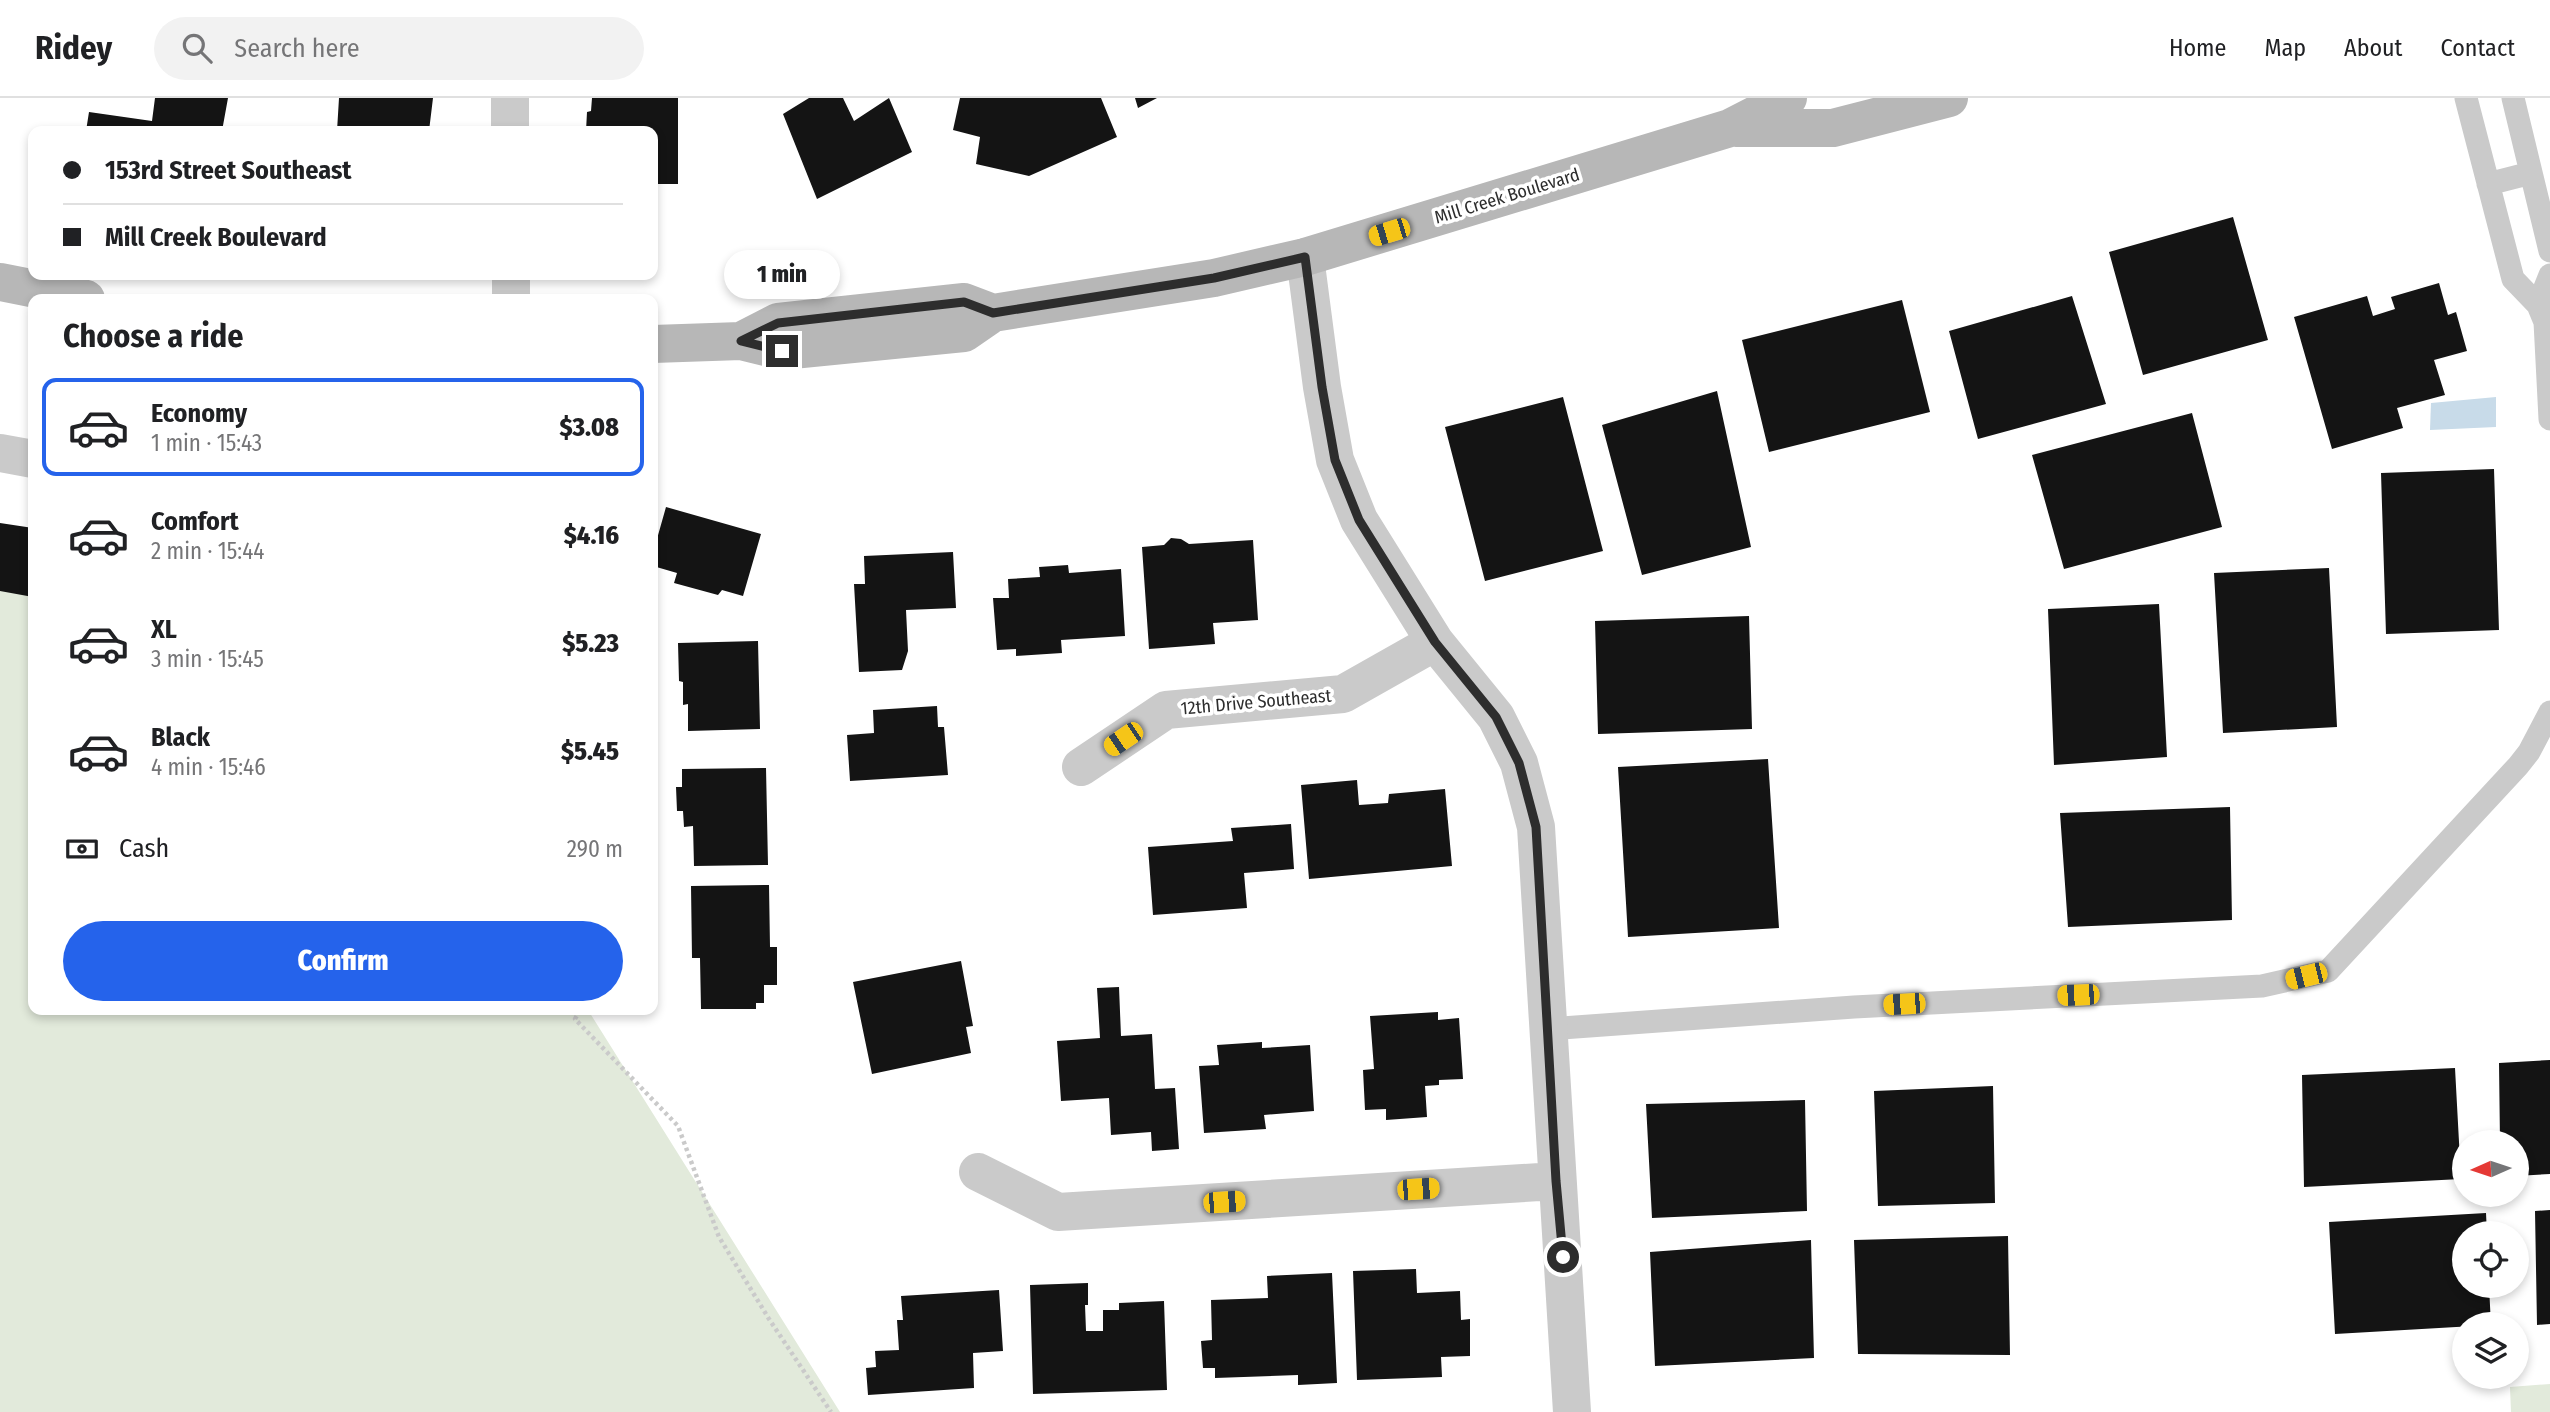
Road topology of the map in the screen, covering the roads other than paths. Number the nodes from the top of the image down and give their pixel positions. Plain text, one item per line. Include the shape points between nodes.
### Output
1 (510, 98) edge
2 (1788, 98) edge
3 (1949, 98) edge
4 (2466, 98) edge
5 (2513, 98) edge
6 (510, 126) edge
7 (1730, 128) junction
8 (2531, 173) junction
9 (2488, 184) junction
10 (2550, 251) edge
11 (1305, 257) junction
12 (2550, 275) edge
13 (0, 282) edge
14 (61, 294) edge
15 (2539, 305) junction
16 (658, 344) edge
17 (2550, 419) edge
18 (0, 453) edge
19 (28, 458) edge
20 (1435, 642) junction
21 (2550, 712) edge
22 (1081, 767) dead end
23 (1548, 1029) junction
24 (978, 1172) dead end
25 (1556, 1181) junction
26 (1572, 1412) edge

1 - 6 street
2 - 7 street, Mill Creek Boulevard
3 - 7 street, Mill Creek Boulevard via 1833,128
4 - 9 lane
5 - 8 lane
7 - 11 street, Mill Creek Boulevard
8 - 9 lane
8 - 10 lane
9 - 15 lane via 2513,279
11 - 16 street, Mill Creek Boulevard via 1214,278 993,313 964,333 782,351 741,341
11 - 20 street via 1335,460 1359,520
12 - 15 lane
13 - 14 street
15 - 17 lane via 2545,322
18 - 19 street
20 - 22 street, 12th Drive Southeast via 1343,694 1166,710
20 - 23 street via 1496,717 1519,763 1536,827
21 - 23 lane via 2518,766 2328,971 2262,986 1882,1005
23 - 25 street
24 - 25 street via 1058,1212
25 - 26 street

